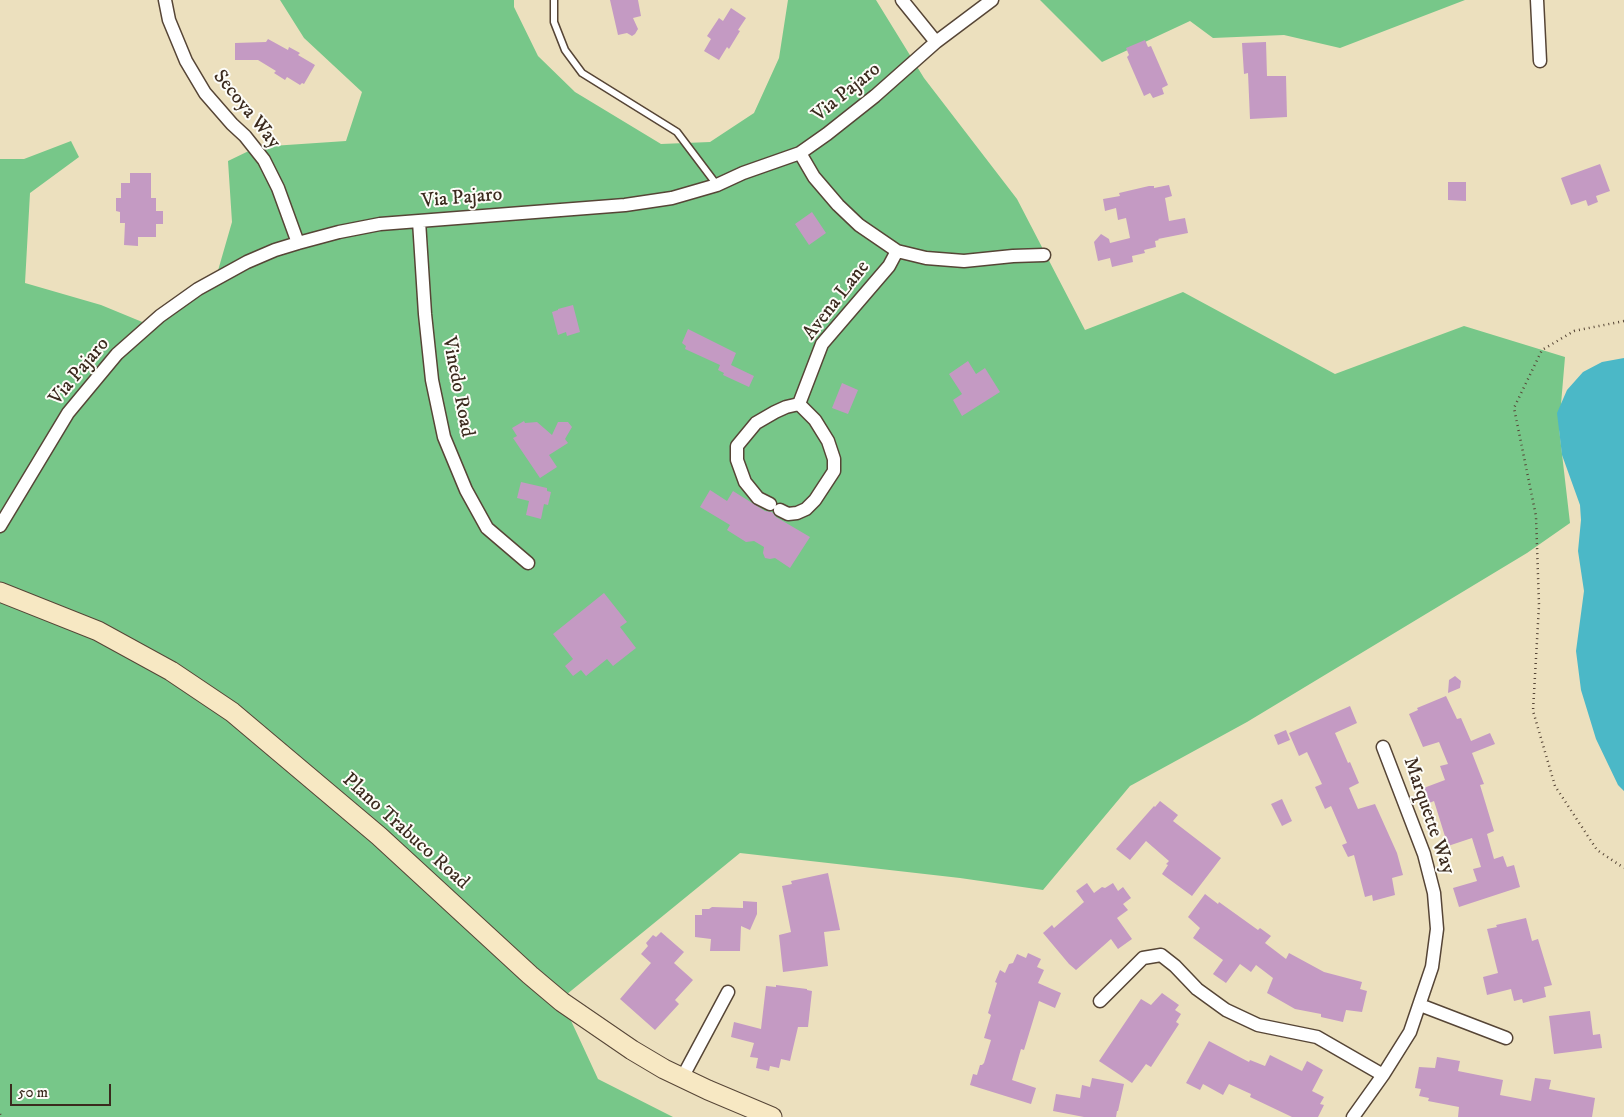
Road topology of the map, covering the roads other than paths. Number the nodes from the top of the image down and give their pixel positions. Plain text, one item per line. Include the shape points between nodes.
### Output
1 (165, 0) edge
2 (554, 0) edge
3 (902, 0) edge
4 (992, 0) edge
5 (1537, 0) edge
6 (936, 42) junction
7 (1540, 61) dead end
8 (800, 153) junction
9 (717, 185) junction
10 (419, 221) junction
11 (298, 243) junction
12 (897, 251) junction
13 (1044, 255) dead end
14 (799, 404) junction
15 (0, 526) edge
16 (528, 563) dead end
17 (0, 592) edge
18 (1384, 747) dead end
19 (728, 992) dead end
20 (1100, 1001) dead end
21 (1420, 1005) junction
22 (1506, 1038) dead end
23 (1383, 1075) junction
24 (682, 1078) junction
25 (772, 1117) edge
26 (1353, 1117) edge

1 - 11 street, Secoya Way via 169,20 186,61 205,93 264,160
2 - 9 lane via 554,22 565,50 582,72 677,132
3 - 6 street
4 - 6 street, Via Pajaro
5 - 7 street
6 - 8 street, Via Pajaro via 868,101
8 - 9 street, Via Pajaro
8 - 12 street via 814,177 838,205 859,225
9 - 10 street, Via Pajaro via 672,198 625,205
10 - 11 street, Via Pajaro via 380,224
10 - 16 street, Vinedo Road via 432,380 444,437 466,490 487,528
11 - 15 street, Via Pajaro via 247,262 198,289 160,316 118,354 68,413
12 - 13 street via 926,258 964,261
12 - 14 street, Avena Lane via 889,266 822,344
14 - 14 street via 775,412 756,424 737,446 737,460 745,482 758,498 788,514 806,509 834,471 828,441 815,420
17 - 24 street, Plano Trabuco Road via 98,631 171,671 232,712 379,836 530,976 632,1050
18 - 21 street, Marquette Way via 1424,854 1434,893 1437,928 1432,967
19 - 24 street
20 - 23 street via 1143,958 1161,955 1197,989 1226,1010 1258,1025 1317,1037
21 - 22 street
21 - 23 street, Marquette Way via 1410,1032
23 - 26 street, Marquette Way
24 - 25 street, Plano Trabuco Road

